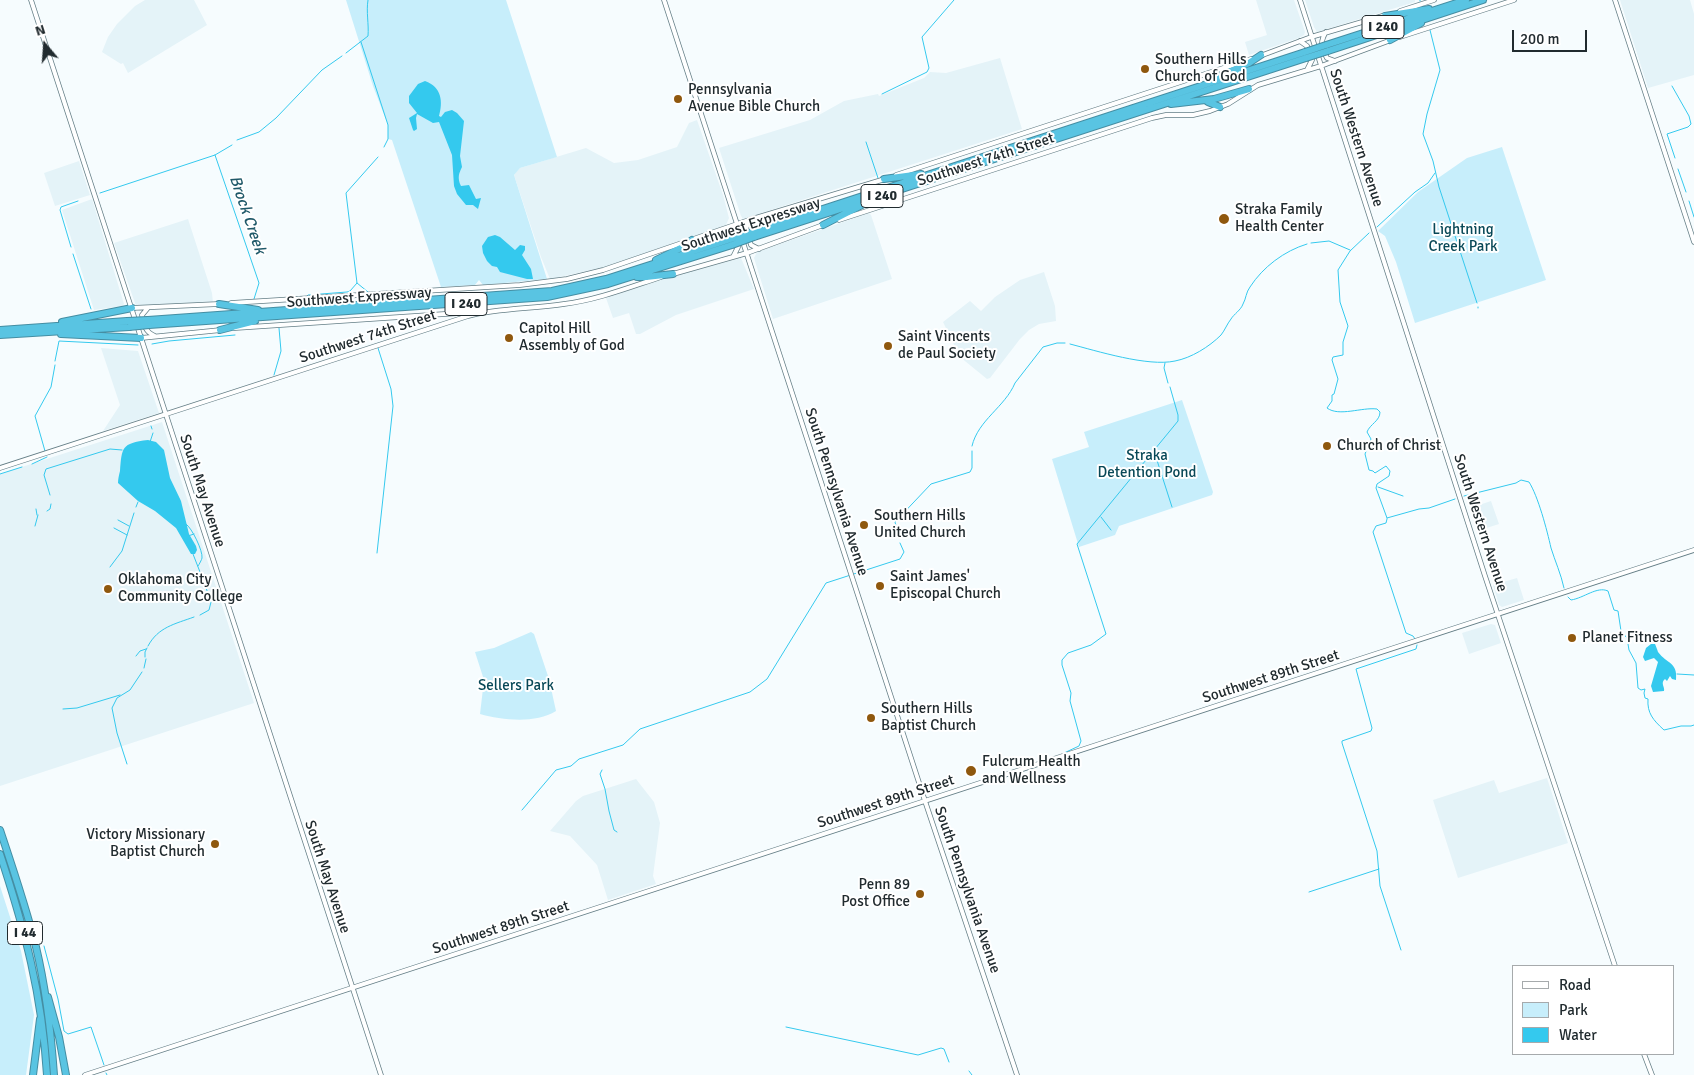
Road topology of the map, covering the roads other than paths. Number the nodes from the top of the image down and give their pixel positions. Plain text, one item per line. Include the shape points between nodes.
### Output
1 (32, 0) edge
2 (664, 0) edge
3 (1300, 0) edge
4 (1434, 0) edge
5 (1466, 0) edge
6 (1483, 0) edge
7 (1514, 0) edge
8 (1615, 0) edge
9 (1440, 8) junction
10 (1385, 16) junction
11 (1433, 16) junction
12 (1326, 32) junction
13 (1312, 37) junction
14 (1390, 40) junction
15 (1300, 41) junction
16 (1327, 48) junction
17 (1261, 55) junction
18 (1305, 55) junction
19 (1335, 61) junction
20 (1321, 66) junction
21 (1307, 70) junction
22 (1202, 86) junction
23 (1249, 89) junction
24 (1205, 101) junction
25 (1158, 106) junction
26 (1220, 107) junction
27 (930, 174) junction
28 (884, 179) junction
29 (870, 200) junction
30 (749, 220) junction
31 (737, 224) junction
32 (823, 225) junction
33 (724, 228) junction
34 (753, 235) junction
35 (692, 240) junction
36 (731, 242) junction
37 (1694, 242) edge
38 (759, 248) junction
39 (747, 253) junction
40 (733, 257) junction
41 (644, 267) junction
42 (674, 274) junction
43 (633, 276) junction
44 (219, 304) junction
45 (132, 308) junction
46 (149, 308) junction
47 (484, 312) junction
48 (269, 315) junction
49 (48, 329) junction
50 (0, 330) edge
51 (220, 330) junction
52 (0, 335) edge
53 (156, 336) junction
54 (141, 338) junction
55 (166, 415) junction
56 (0, 468) edge
57 (1694, 550) edge
58 (1498, 615) junction
59 (925, 801) junction
60 (0, 830) edge
61 (0, 854) edge
62 (1615, 965) edge
63 (42, 979) junction
64 (352, 989) junction
65 (41, 1013) junction
66 (1644, 1055) edge
67 (33, 1075) edge
68 (47, 1075) edge
69 (54, 1075) edge
70 (66, 1075) edge
71 (85, 1075) edge
72 (381, 1075) edge
73 (1017, 1075) edge
74 (1652, 1075) edge

1 - 45 main road, South May Avenue
2 - 31 main road, South Pennsylvania Avenue
3 - 13 main road, South Western Avenue
4 - 10 main road, Southwest 74th Street
5 - 9 highway, Southwest Expressway / I 240
6 - 11 highway, Southwest Expressway / I 240
7 - 14 main road, Southwest 74th Street
8 - 37 main road
9 - 10 highway
9 - 16 highway, Southwest Expressway / I 240
10 - 12 main road, Southwest 74th Street
11 - 14 highway
11 - 16 highway, Southwest Expressway / I 240
12 - 13 main road, Southwest 74th Street
12 - 19 main road via 1321,43 1326,58
13 - 15 main road, Southwest 74th Street
13 - 20 main road, South Western Avenue
14 - 19 main road, Southwest 74th Street
15 - 17 main road, Southwest 74th Street
15 - 21 main road via 1307,46 1312,60
16 - 18 highway, Southwest Expressway / I 240, bridge
17 - 22 highway
17 - 28 main road, Southwest 74th Street
18 - 22 highway, Southwest Expressway / I 240
18 - 25 highway, Southwest Expressway / I 240
19 - 20 main road, Southwest 74th Street
20 - 21 main road, Southwest 74th Street
20 - 58 main road, South Western Avenue
21 - 23 main road, Southwest 74th Street
22 - 27 highway, Southwest Expressway / I 240
23 - 24 highway
23 - 26 main road, Southwest 74th Street
24 - 25 highway
24 - 26 highway
25 - 29 highway, Southwest Expressway / I 240
26 - 32 main road, Southwest 74th Street via 1193,115 1152,118
27 - 28 highway
27 - 34 highway, Southwest Expressway / I 240
28 - 30 main road, Southwest 74th Street
29 - 32 highway
29 - 34 highway, Southwest Expressway / I 240
30 - 31 main road, Southwest 74th Street
30 - 38 main road via 746,229 752,245
31 - 33 main road, Southwest 74th Street
31 - 39 main road, South Pennsylvania Avenue
32 - 38 main road, Southwest 74th Street
33 - 35 main road, Southwest 74th Street
33 - 40 main road via 733,233 738,247
34 - 36 highway, Southwest Expressway / I 240, bridge
35 - 41 highway
35 - 44 main road, Southwest 74th Street via 606,270 550,282
36 - 41 highway, Southwest Expressway / I 240
36 - 43 highway, Southwest Expressway / I 240
38 - 39 main road, Southwest 74th Street
39 - 40 main road, Southwest 74th Street
39 - 59 main road, South Pennsylvania Avenue
40 - 42 main road, Southwest 74th Street
41 - 48 highway, Southwest Expressway / I 240 via 552,291
42 - 43 highway via 646,278
42 - 47 main road, Southwest 74th Street via 566,304
43 - 48 highway, Southwest Expressway / I 240 via 585,290 535,299
44 - 46 main road, Southwest 74th Street
44 - 48 highway
45 - 46 main road, Southwest 74th Street
45 - 49 highway via 70,320
45 - 54 main road, South May Avenue
46 - 53 main road via 142,316 147,331
47 - 51 main road
47 - 55 main road, Southwest 74th Street
48 - 49 highway, Southwest Expressway / I 240, bridge
48 - 51 highway
49 - 50 highway, Southwest Expressway / I 240
49 - 52 highway, Southwest Expressway / I 240
49 - 54 highway via 72,336
51 - 53 main road
53 - 54 main road
54 - 55 main road, South May Avenue
55 - 56 main road, Southwest 74th Street
55 - 64 main road, South May Avenue
57 - 58 main road, Southwest 89th Street
58 - 59 main road, Southwest 89th Street
58 - 62 main road, South Western Avenue
59 - 64 main road, Southwest 89th Street
59 - 73 main road, South Pennsylvania Avenue
60 - 63 highway, I 44 via 30,923
61 - 65 highway, I 44 via 29,948
63 - 69 highway, I 44
63 - 70 highway via 52,1008
64 - 71 main road, Southwest 89th Street
64 - 72 main road, South May Avenue
65 - 67 highway
65 - 68 highway, I 44
66 - 74 main road

